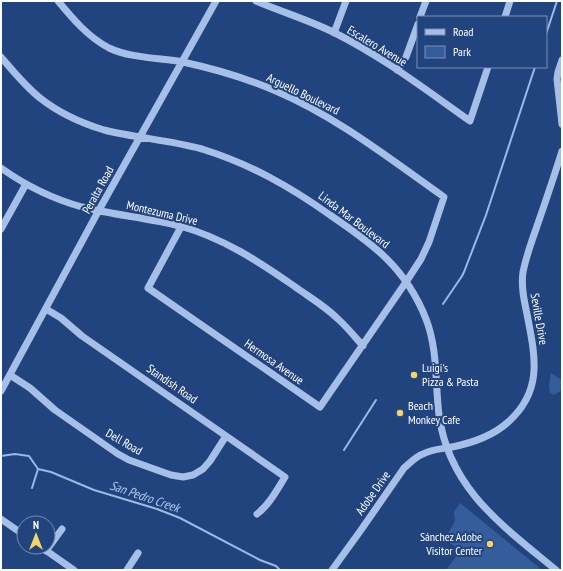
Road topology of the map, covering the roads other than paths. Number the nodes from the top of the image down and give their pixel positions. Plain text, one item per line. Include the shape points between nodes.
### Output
1 (58, 1) edge
2 (216, 1) edge
3 (256, 1) edge
4 (346, 1) edge
5 (426, 1) edge
6 (510, 1) edge
7 (420, 16) edge
8 (505, 16) edge
9 (417, 27) edge
10 (334, 33) junction
11 (1, 57) edge
12 (562, 60) edge
13 (182, 62) junction
14 (488, 68) edge
15 (397, 70) junction
16 (562, 124) edge
17 (140, 137) junction
18 (562, 151) edge
19 (1, 168) edge
20 (26, 184) junction
21 (99, 210) junction
22 (181, 227) junction
23 (1, 229) edge
24 (406, 282) junction
25 (46, 309) junction
26 (363, 346) junction
27 (10, 375) junction
28 (1, 392) edge
29 (226, 436) junction
30 (447, 448) junction
31 (257, 514) dead end
32 (1, 519) edge
33 (62, 528) dead end
34 (16, 529) edge
35 (56, 535) edge
36 (138, 553) dead end
37 (53, 555) edge
38 (74, 570) edge
39 (127, 570) edge
40 (332, 570) edge
41 (556, 570) edge

1 - 13 street, Arguello Boulevard via 80,26 110,48 135,55
2 - 13 street, Peralta Road
3 - 10 street, Escalero Avenue
4 - 10 street
5 - 7 street
6 - 8 street
9 - 15 street via 406,57
10 - 15 street, Escalero Avenue
11 - 17 street, Linda Mar Boulevard via 34,92 64,114 104,130
12 - 16 street via 557,79
13 - 17 street, Peralta Road
13 - 24 street, Arguello Boulevard via 244,79 308,106 355,135 444,197 428,247
14 - 15 street, Escalero Avenue via 470,121
17 - 21 street, Peralta Road
17 - 24 street, Linda Mar Boulevard via 217,154 279,181 370,243
18 - 30 street, Seville Drive via 523,273 523,296 534,349 531,388 515,415 499,430 480,440
19 - 20 street, Montezuma Drive
20 - 21 street, Montezuma Drive via 63,201
20 - 23 street
21 - 22 street, Montezuma Drive
21 - 25 street, Peralta Road
22 - 26 street, Montezuma Drive via 222,242 264,266 325,307
22 - 26 street, Hermosa Avenue via 148,288 320,407
24 - 26 street, Hermosa Avenue
24 - 30 street, Linda Mar Boulevard via 421,308 430,332 435,358 439,414
25 - 27 street, Peralta Road
25 - 29 street, Standish Road
27 - 28 street, Peralta Road
27 - 29 street, Dell Road via 118,454 171,475 183,477 203,469
29 - 31 street, Standish Road via 285,477 266,506
30 - 40 street, Adobe Drive via 422,454 404,468
30 - 41 street, Linda Mar Boulevard via 456,469 476,499 500,523
32 - 34 street
33 - 35 street
36 - 39 street
37 - 38 street

